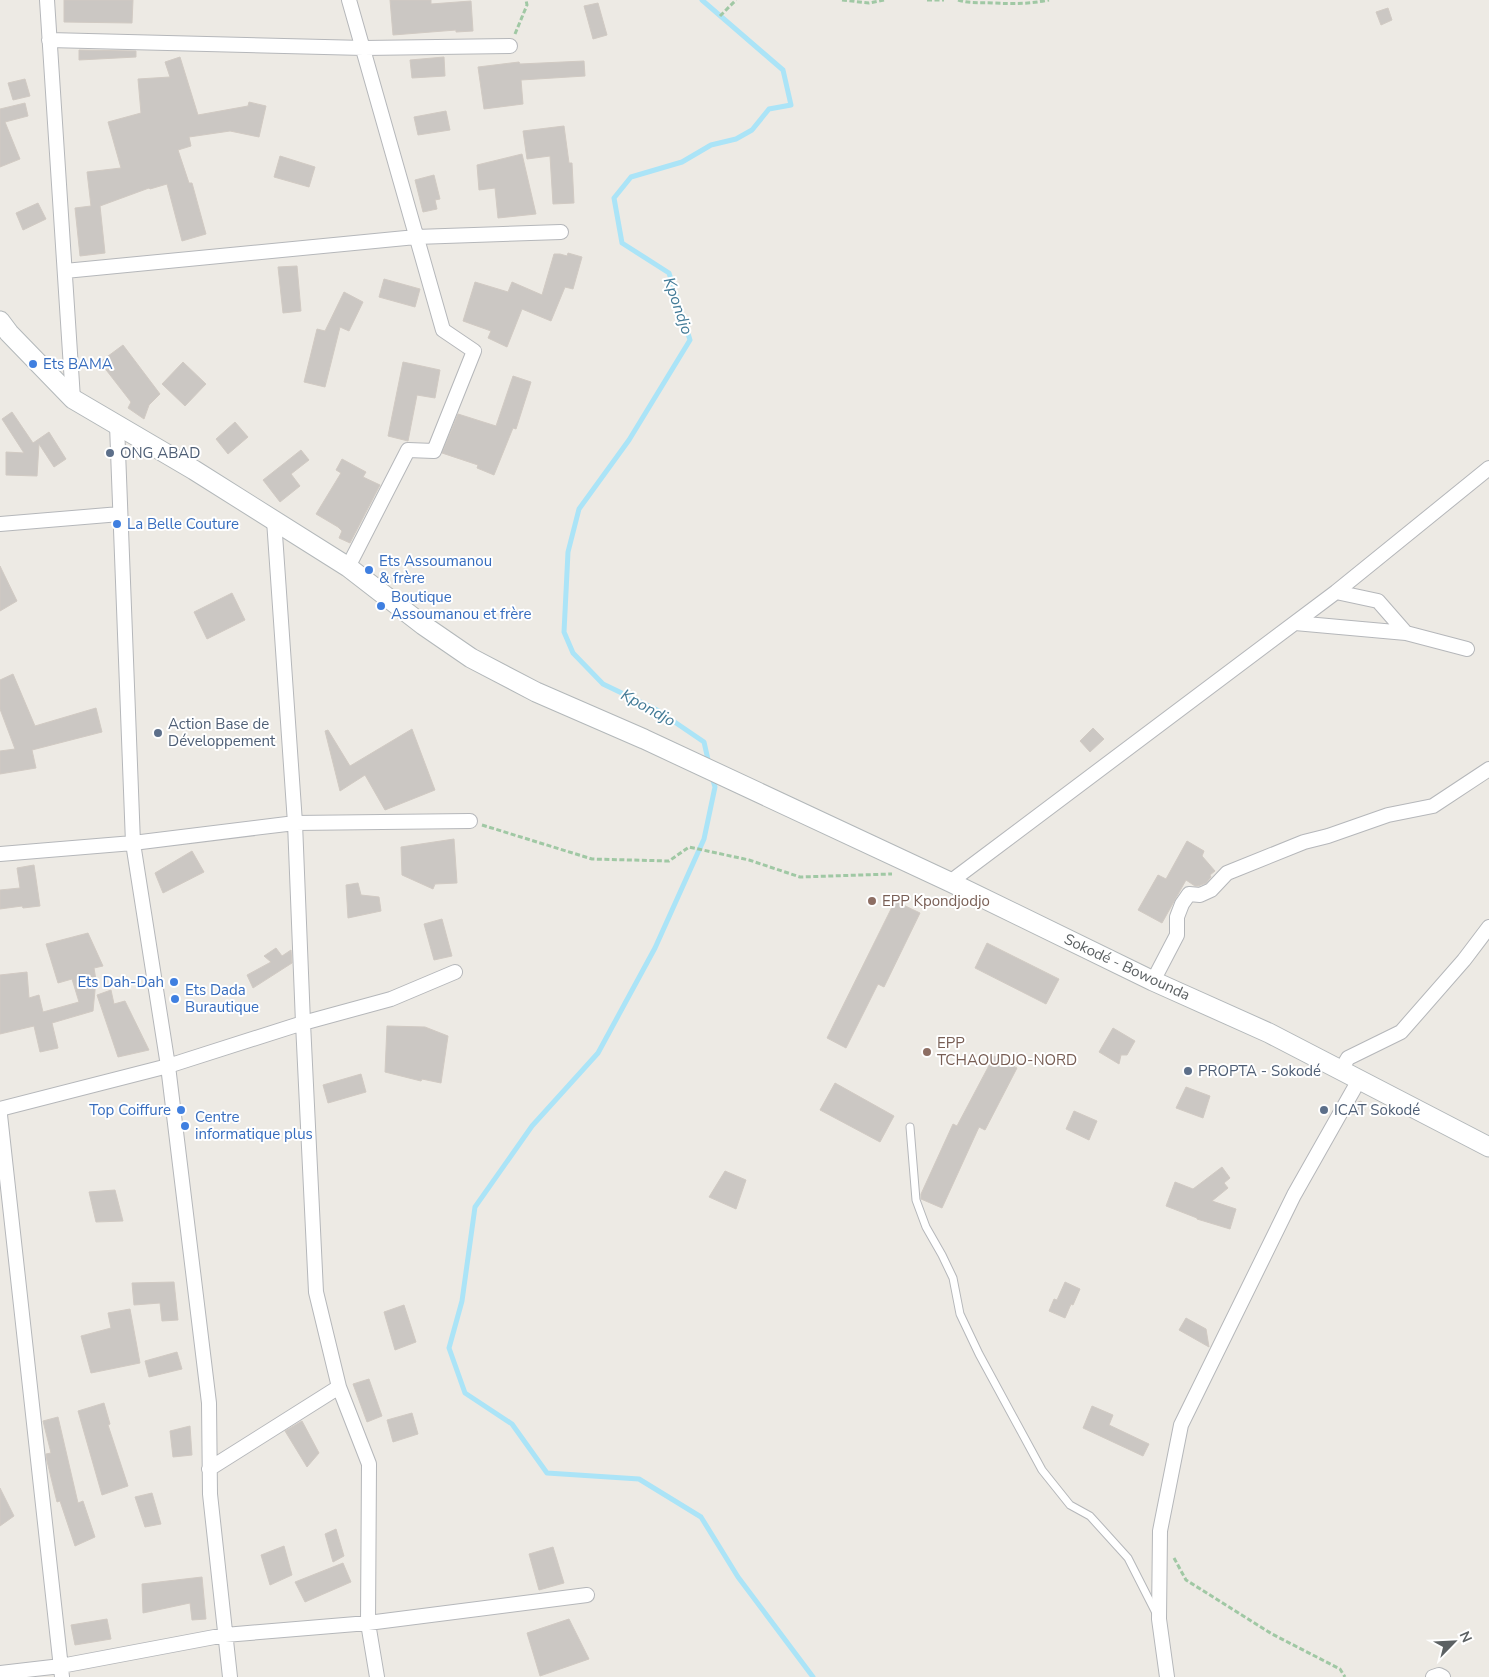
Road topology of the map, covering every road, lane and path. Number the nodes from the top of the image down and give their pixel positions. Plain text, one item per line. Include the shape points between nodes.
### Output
1 (47, 0) edge
2 (349, 0) edge
3 (526, 0) edge
4 (736, 0) edge
5 (842, 0) edge
6 (884, 0) edge
7 (927, 0) edge
8 (944, 0) edge
9 (958, 0) edge
10 (1049, 0) edge
11 (720, 16) dead end
12 (50, 40) junction
13 (510, 46) joint
14 (364, 48) junction
15 (561, 232) dead end
16 (416, 237) junction
17 (65, 271) junction
18 (0, 321) edge
19 (74, 399) junction
20 (117, 425) junction
21 (1489, 468) edge
22 (120, 514) junction
23 (274, 520) junction
24 (0, 524) edge
25 (348, 567) junction
26 (1336, 592) junction
27 (1295, 623) junction
28 (1406, 633) junction
29 (1467, 649) dead end
30 (1489, 769) edge
31 (470, 821) joint
32 (295, 823) junction
33 (133, 843) junction
34 (0, 854) edge
35 (896, 874) dead end
36 (950, 882) junction
37 (1489, 928) edge
38 (455, 972) dead end
39 (1153, 981) junction
40 (303, 1023) junction
41 (168, 1066) junction
42 (1341, 1070) junction
43 (1359, 1080) junction
44 (0, 1110) edge
45 (0, 1115) edge
46 (910, 1127) dead end
47 (1489, 1148) edge
48 (339, 1387) junction
49 (210, 1469) junction
50 (1173, 1556) dead end
51 (587, 1595) dead end
52 (1159, 1619) junction
53 (368, 1623) junction
54 (225, 1635) junction
55 (229, 1669) edge
56 (61, 1671) edge
57 (0, 1673) edge
58 (377, 1677) edge
59 (1167, 1677) edge
60 (1345, 1677) edge
61 (1433, 1677) edge
62 (1443, 1677) edge

1 - 12 street
2 - 14 street
3 - 13 path via 527,5
4 - 11 path
5 - 6 path via 870,3
7 - 8 path
9 - 10 path via 970,4 1011,5
12 - 14 street
12 - 17 street
13 - 14 street
14 - 16 street
15 - 16 street
16 - 17 street
16 - 25 street via 443,330 474,351 434,451 408,450
17 - 19 street
18 - 19 main road, Sokodé - Bowounda
19 - 20 main road, Sokodé - Bowounda
20 - 22 street
20 - 23 main road, Sokodé - Bowounda
21 - 26 street
22 - 24 street
22 - 33 street
23 - 25 main road, Sokodé - Bowounda
23 - 32 street
25 - 36 main road, Sokodé - Bowounda via 422,626 471,658 536,692
26 - 27 street
26 - 28 street via 1378,601
27 - 28 street
27 - 36 street
28 - 29 street
30 - 39 street via 1433,806 1388,815 1304,842 1227,873 1211,890 1200,895 1189,894 1177,916 1177,935
31 - 32 street
31 - 35 path via 592,859 669,861 689,847 750,860 800,878
32 - 33 street
32 - 40 street
33 - 34 street
33 - 41 street
36 - 39 main road, Sokodé - Bowounda
37 - 42 street via 1401,1032 1348,1058
38 - 40 street via 391,999
39 - 42 main road, Sokodé - Bowounda via 1269,1033
40 - 41 street
40 - 48 street via 316,1292
41 - 44 street
41 - 49 street via 209,1403
42 - 43 main road, Sokodé - Bowounda
43 - 47 main road, Sokodé - Bowounda
43 - 52 street via 1294,1196 1181,1425 1160,1531
45 - 56 street
46 - 52 lane via 916,1200 926,1227 953,1278 960,1314 979,1354 1042,1470 1070,1506 1090,1516 1128,1558
48 - 49 street
48 - 53 street via 369,1464
49 - 54 street
50 - 60 path via 1186,1580 1272,1634 1340,1669
51 - 53 street
52 - 59 street
53 - 54 street
53 - 58 street
54 - 55 street
54 - 56 street
56 - 57 street
61 - 62 street

